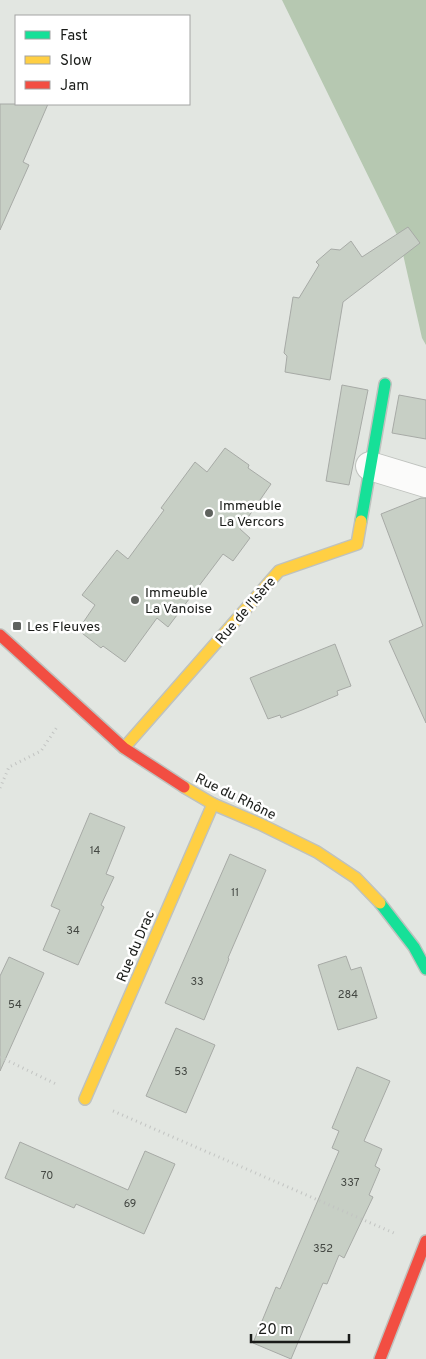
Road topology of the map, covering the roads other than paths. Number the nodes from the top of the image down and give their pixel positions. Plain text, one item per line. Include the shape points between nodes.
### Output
1 (385, 384) dead end
2 (370, 466) junction
3 (426, 483) edge
4 (0, 635) edge
5 (124, 748) junction
6 (213, 804) junction
7 (426, 969) edge
8 (85, 1099) road end
9 (425, 1244) edge
10 (380, 1359) edge

1 - 2 street, Rue de l'Isère
2 - 3 street
2 - 5 street, Rue de l'Isère via 357,544 279,571
4 - 5 street, Rue du Rhône
5 - 6 street, Rue du Rhône
6 - 7 street, Rue du Rhône via 317,852 356,878 414,946
6 - 8 street, Rue du Drac
9 - 10 street

